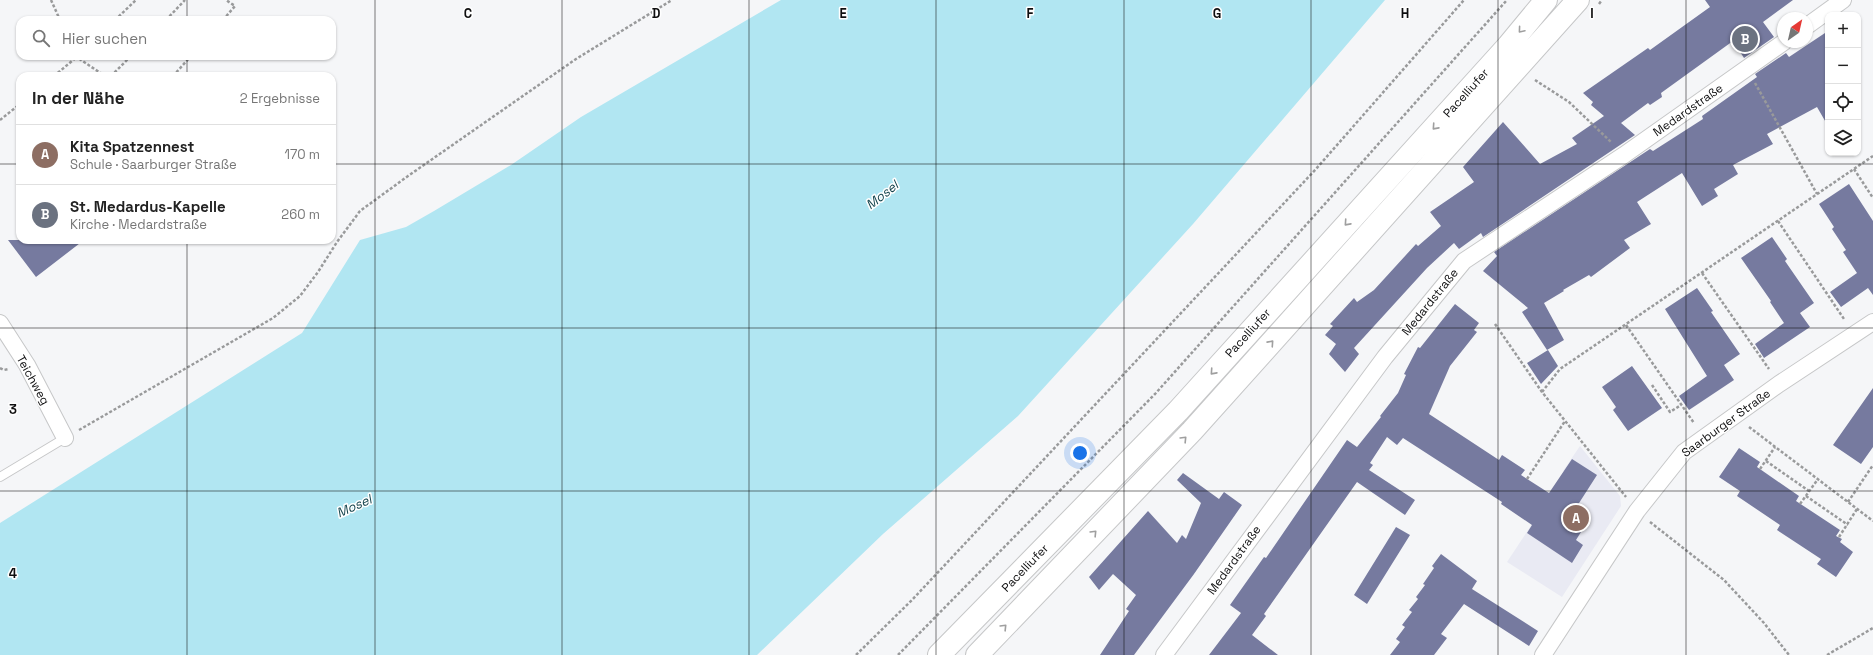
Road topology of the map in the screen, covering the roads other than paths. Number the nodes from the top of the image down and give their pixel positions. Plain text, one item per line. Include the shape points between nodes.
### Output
1 (1546, 0) edge
2 (1578, 0) edge
3 (1843, 0) edge
4 (1813, 22) edge
5 (1777, 47) edge
6 (1873, 322) edge
7 (0, 323) edge
8 (65, 438) joint
9 (0, 477) edge
10 (939, 655) edge
11 (977, 655) edge
12 (1164, 655) edge
13 (1543, 655) edge

1 -> 10 main road, Pacelliufer via 1508,46 1178,411
11 -> 2 main road, Pacelliufer via 1192,431
3 - 4 street
5 - 12 street, Medardstraße via 1624,155 1464,260 1385,357
6 - 13 street, Saarburger Straße via 1779,384 1684,452 1637,512
7 - 8 street, Teichweg via 27,365
8 - 9 lane

